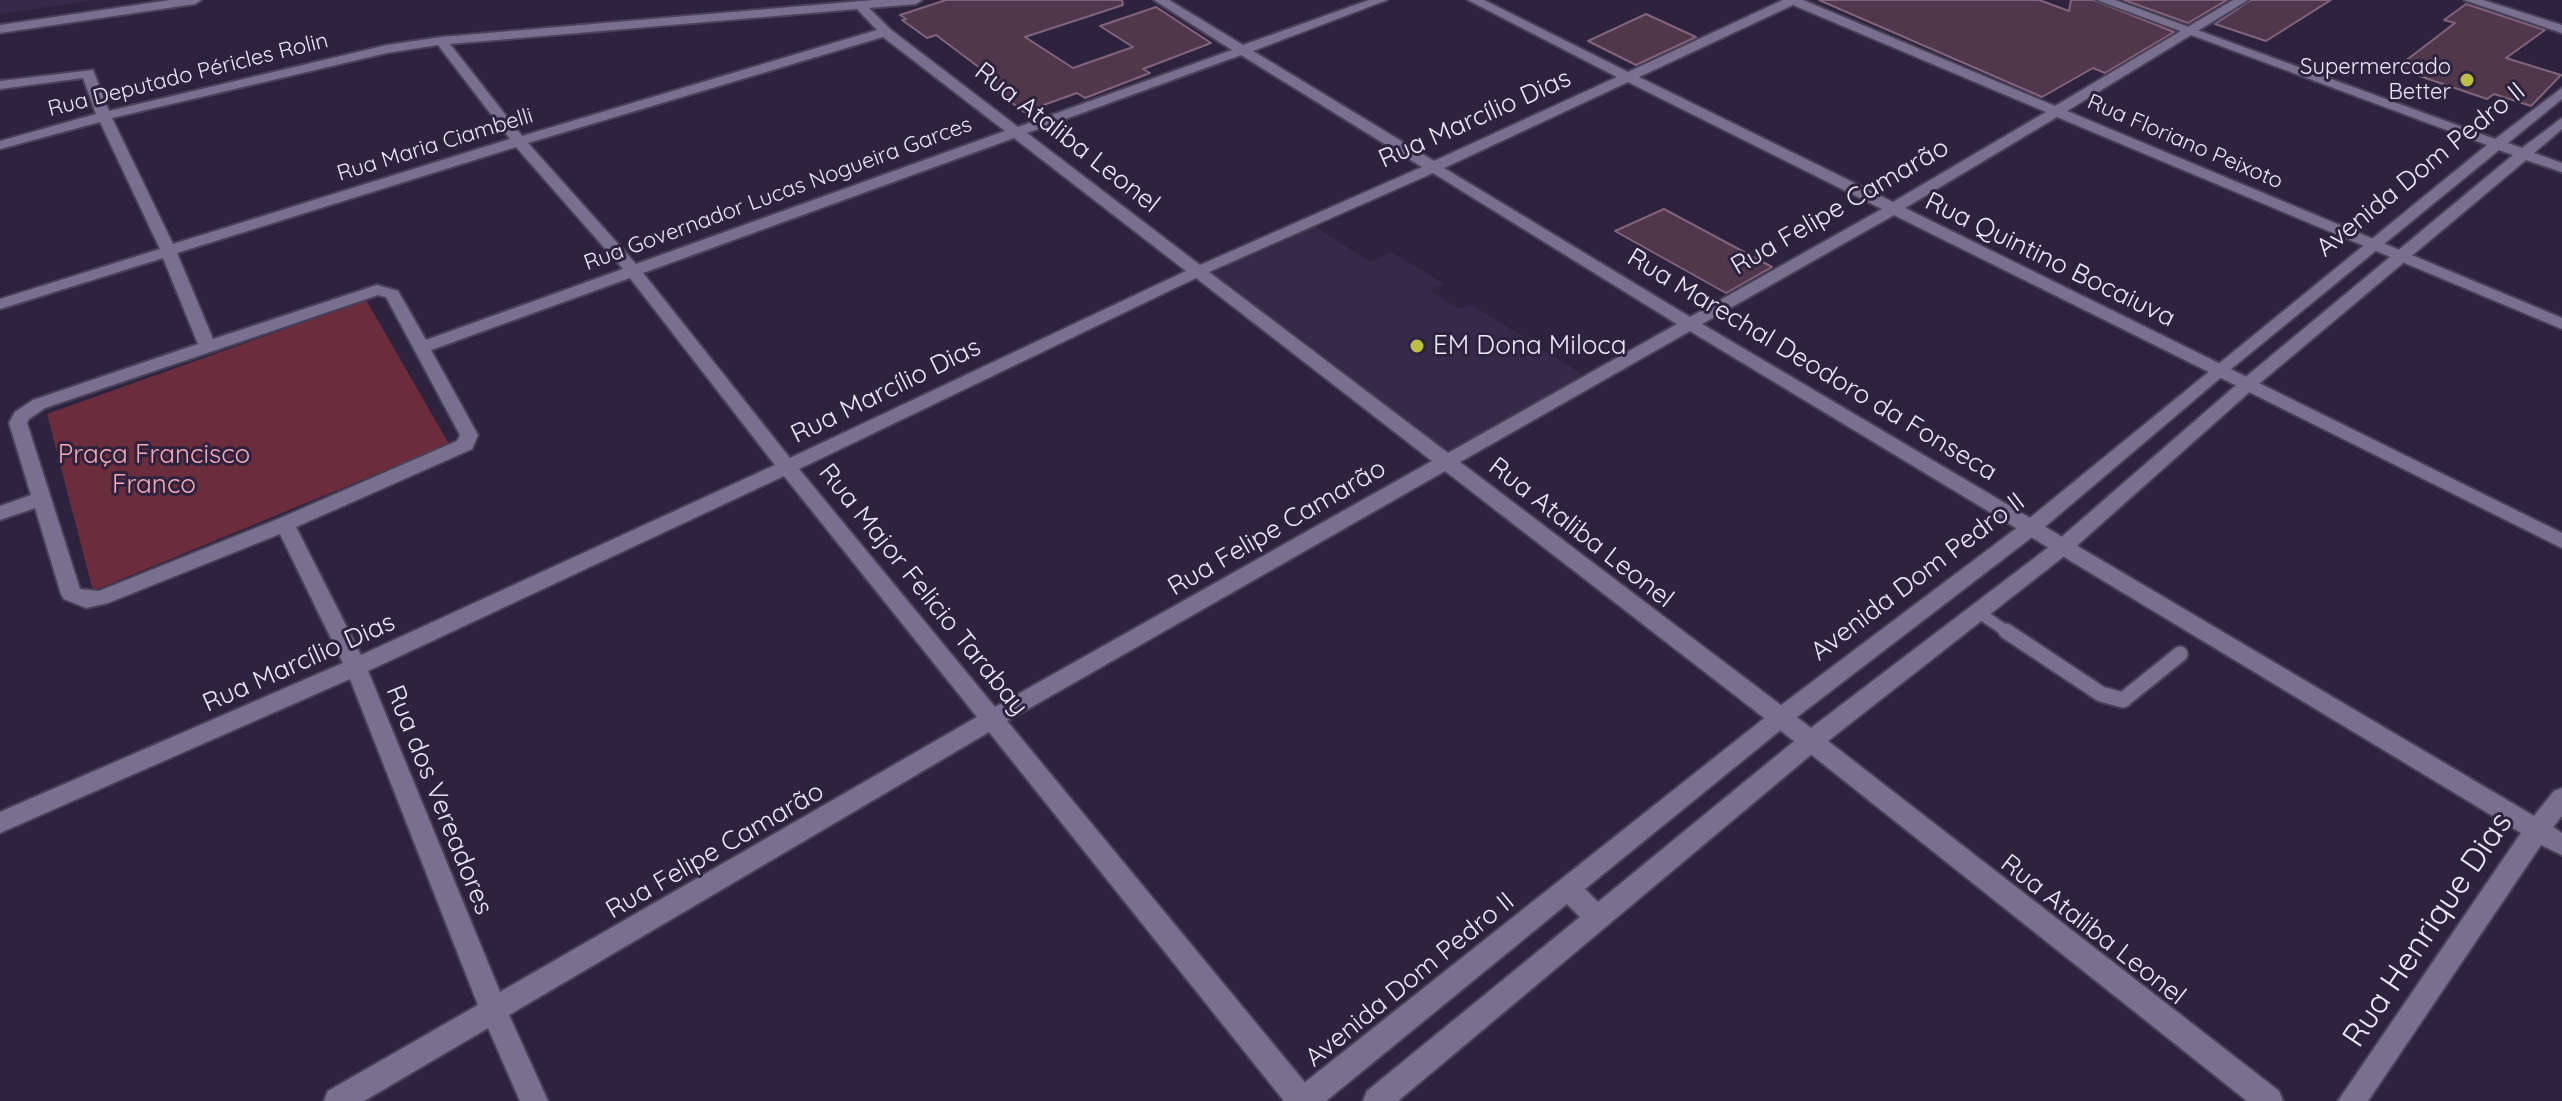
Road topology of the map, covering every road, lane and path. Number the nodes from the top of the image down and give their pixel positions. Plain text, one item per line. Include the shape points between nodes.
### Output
1 (134, 0) edge
2 (195, 0) edge
3 (916, 0) edge
4 (1160, 0) edge
5 (1381, 0) edge
6 (1474, 0) edge
7 (1793, 0) edge
8 (2103, 0) edge
9 (2127, 0) edge
10 (2242, 0) edge
11 (2470, 0) edge
12 (861, 6) junction
13 (0, 20) edge
14 (0, 29) edge
15 (2193, 29) junction
16 (2562, 29) edge
17 (885, 32) junction
18 (441, 41) junction
19 (1242, 50) junction
20 (1629, 78) junction
21 (0, 85) edge
22 (2562, 92) edge
23 (2055, 112) junction
24 (104, 116) junction
25 (2562, 122) edge
26 (1020, 133) junction
27 (2502, 140) junction
28 (519, 141) junction
29 (0, 145) edge
30 (2530, 150) junction
31 (2562, 155) edge
32 (1434, 167) junction
33 (2562, 168) edge
34 (1893, 209) junction
35 (2376, 245) junction
36 (168, 250) junction
37 (2400, 256) junction
38 (634, 272) junction
39 (1196, 272) junction
40 (0, 304) edge
41 (1688, 323) junction
42 (2562, 324) edge
43 (207, 345) junction
44 (420, 348) junction
45 (2219, 370) junction
46 (2248, 384) junction
47 (1446, 462) junction
48 (787, 467) junction
49 (40, 499) junction
50 (0, 513) edge
51 (285, 524) junction
52 (2033, 526) junction
53 (2562, 541) edge
54 (2065, 545) junction
55 (1978, 612) junction
56 (2180, 654) dead end
57 (356, 667) junction
58 (1780, 718) junction
59 (992, 719) junction
60 (1811, 741) junction
61 (2562, 798) edge
62 (0, 823) edge
63 (2537, 830) junction
64 (2562, 845) edge
65 (1568, 889) junction
66 (1597, 917) junction
67 (494, 1011) junction
68 (338, 1101) edge
69 (534, 1101) edge
70 (1303, 1101) edge
71 (1377, 1101) edge
72 (2269, 1101) edge
73 (2352, 1101) edge

1 - 13 street
2 - 14 street
3 - 12 street, Rua Deputado Péricles Rolin
4 - 19 street, Rua Marechal Deodoro da Fonseca
5 - 19 street, Rua Governador Lucas Nogueira Garces
6 - 20 street, Rua Quintino Bocaiuva
7 - 20 street, Rua Marcílio Dias
7 - 23 street, Rua Floriano Peixoto
8 - 15 street
9 - 15 street
10 - 15 street, Rua Felipe Camarão
11 - 16 street
12 - 17 street, Rua Ataliba Leonel
12 - 18 street, Rua Deputado Péricles Rolin
15 - 23 street, Rua Felipe Camarão
15 - 27 street
17 - 26 street, Rua Ataliba Leonel
17 - 28 street, Rua Maria Ciambelli
18 - 24 street, Rua Deputado Péricles Rolin
18 - 28 street, Rua Major Felicio Tarabay
19 - 26 street, Rua Governador Lucas Nogueira Garces
19 - 32 street, Rua Marechal Deodoro da Fonseca
20 - 32 street, Rua Marcílio Dias
20 - 34 street, Rua Quintino Bocaiuva
21 - 24 street via 88,73
22 - 27 street, Avenida Dom Pedro II
23 - 34 street, Rua Felipe Camarão
23 - 35 street, Rua Floriano Peixoto
24 - 29 street, Rua Deputado Péricles Rolin
24 - 36 street
25 - 30 street, Avenida Dom Pedro II
26 - 38 street, Rua Governador Lucas Nogueira Garces
26 - 39 street, Rua Ataliba Leonel
27 - 30 street
27 - 35 street, Avenida Dom Pedro II
28 - 36 street, Rua Maria Ciambelli
28 - 38 street, Rua Major Felicio Tarabay
30 - 31 street
30 - 33 street
30 - 37 street, Avenida Dom Pedro II
32 - 39 street, Rua Marcílio Dias
32 - 41 street, Rua Marechal Deodoro da Fonseca
34 - 41 street, Rua Felipe Camarão
34 - 45 street, Rua Quintino Bocaiuva
35 - 37 street, Rua Floriano Peixoto
35 - 45 street, Avenida Dom Pedro II
36 - 40 street, Rua Maria Ciambelli
36 - 43 street
37 - 42 street, Rua Floriano Peixoto
37 - 46 street, Avenida Dom Pedro II
38 - 44 street, Rua Governador Lucas Nogueira Garces
38 - 48 street, Rua Major Felicio Tarabay
39 - 47 street, Rua Ataliba Leonel
39 - 48 street, Rua Marcílio Dias
41 - 47 street, Rua Felipe Camarão
41 - 52 street, Rua Marechal Deodoro da Fonseca
43 - 44 street via 377,290 392,294
43 - 49 street via 39,404 21,416 18,423
44 - 51 street via 469,435 465,445
45 - 46 street, Rua Quintino Bocaiuva
45 - 52 street, Avenida Dom Pedro II
46 - 53 street, Rua Quintino Bocaiuva
46 - 54 street, Avenida Dom Pedro II
47 - 58 street, Rua Ataliba Leonel
47 - 59 street, Rua Felipe Camarão
48 - 57 street, Rua Marcílio Dias
48 - 59 street, Rua Major Felicio Tarabay
49 - 50 street
49 - 51 street via 71,594 86,600
51 - 57 street, Rua dos Vereadores
52 - 54 street, Rua Marechal Deodoro da Fonseca
52 - 58 street, Avenida Dom Pedro II
54 - 55 street, Avenida Dom Pedro II
54 - 63 street, Rua Marechal Deodoro da Fonseca
55 - 56 lane via 2094,689 2123,700
55 - 60 street, Avenida Dom Pedro II
57 - 62 street, Rua Marcílio Dias
57 - 67 street, Rua dos Vereadores
58 - 60 street, Rua Ataliba Leonel
58 - 65 street, Avenida Dom Pedro II
59 - 67 street, Rua Felipe Camarão
59 - 70 street, Rua Major Felicio Tarabay
60 - 66 street, Avenida Dom Pedro II
60 - 72 street, Rua Ataliba Leonel
61 - 63 street, Rua Henrique Dias
63 - 64 street, Rua Marechal Deodoro da Fonseca
63 - 73 street, Rua Henrique Dias
65 - 66 street
65 - 70 street, Avenida Dom Pedro II
66 - 71 street, Avenida Dom Pedro II
67 - 68 street, Rua Felipe Camarão
67 - 69 street, Rua dos Vereadores

